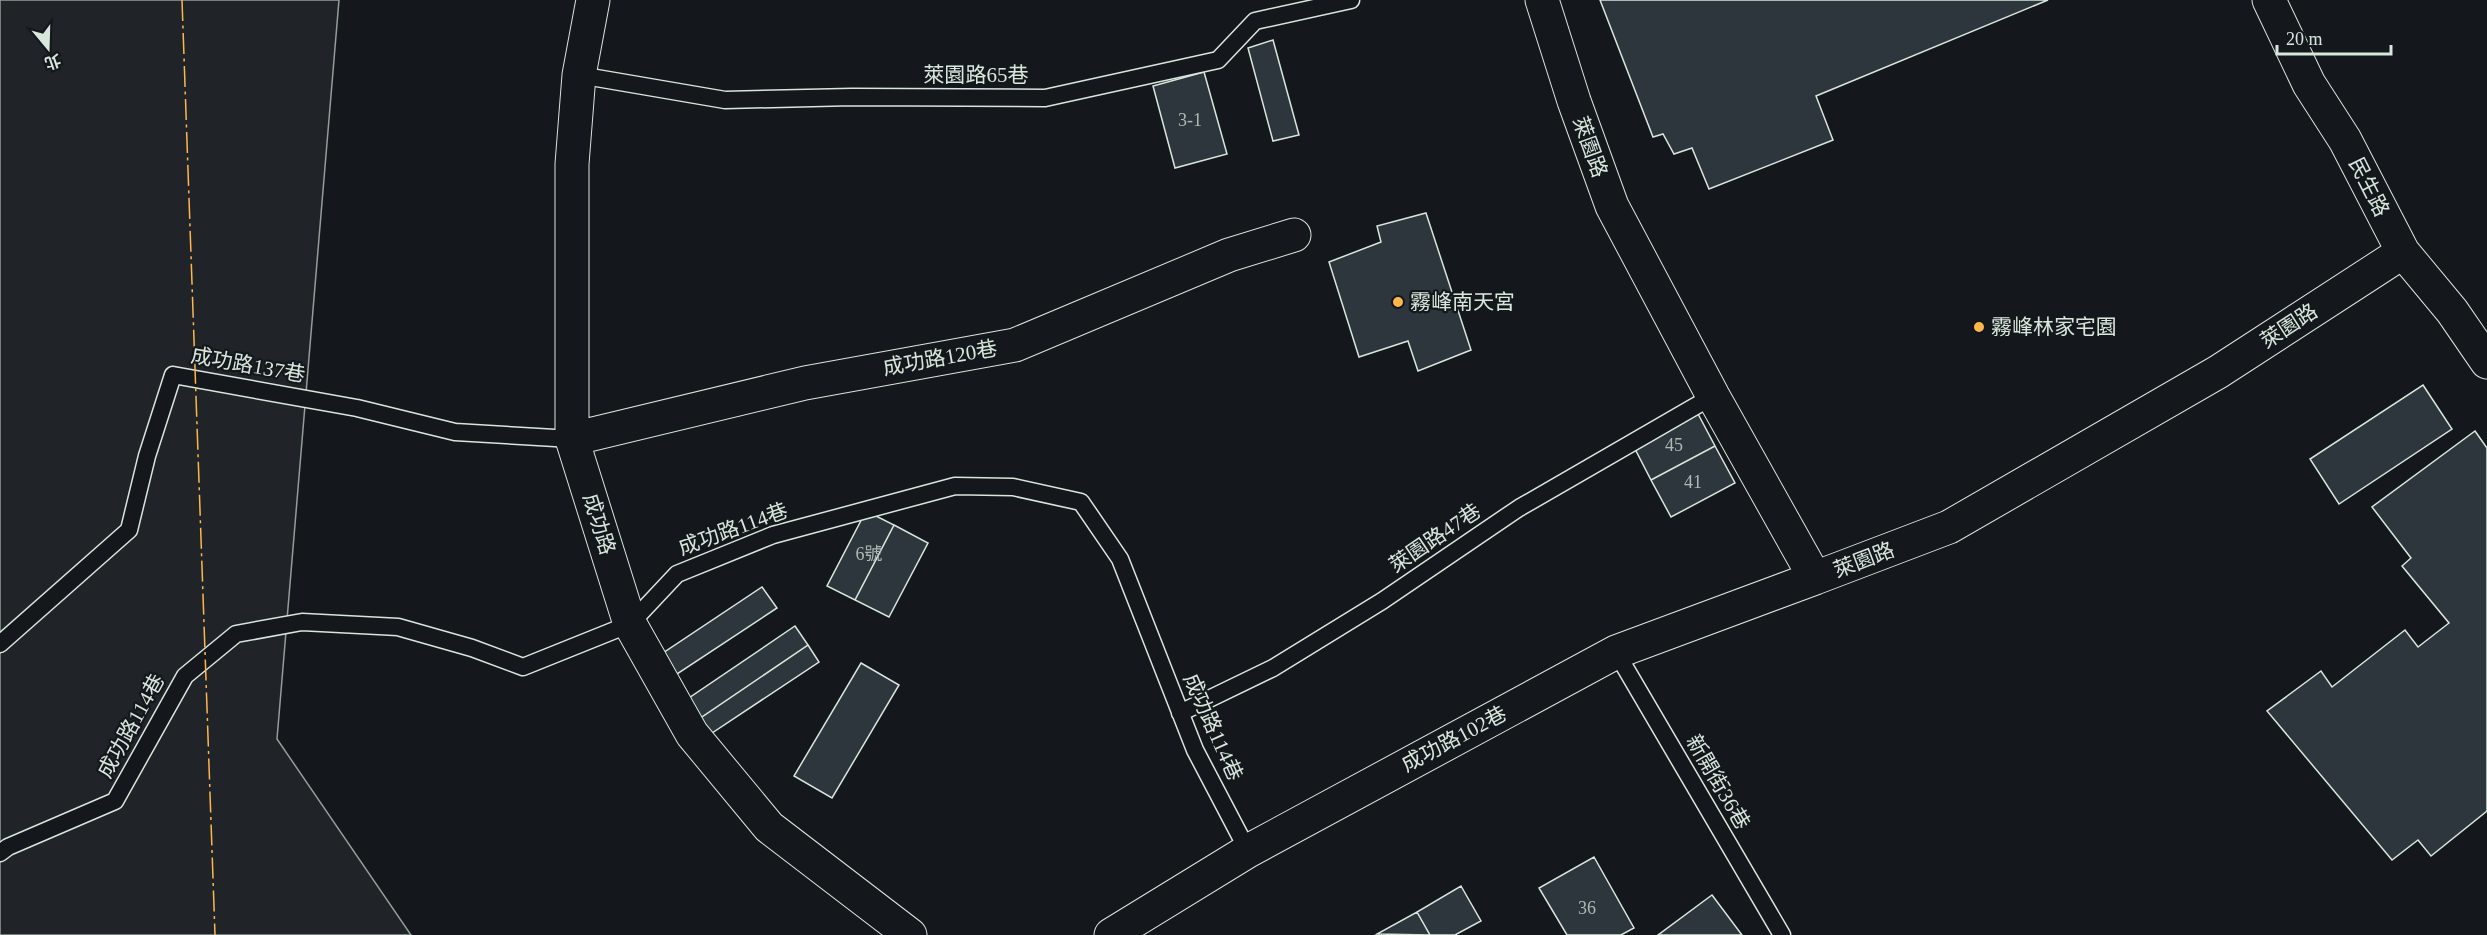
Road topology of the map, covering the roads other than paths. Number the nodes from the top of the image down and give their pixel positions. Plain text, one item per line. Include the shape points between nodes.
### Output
1 (593, 0) edge
2 (1351, 0) edge
3 (1542, 0) edge
4 (2269, 0) edge
5 (579, 75) junction
6 (1294, 235) dead end
7 (2403, 252) junction
8 (2487, 362) edge
9 (1713, 396) junction
10 (572, 439) junction
11 (1815, 578) junction
12 (630, 624) junction
13 (0, 644) edge
14 (1616, 652) junction
15 (1180, 713) junction
16 (1248, 851) junction
17 (0, 853) edge
18 (910, 935) edge
19 (1110, 935) edge
20 (1782, 935) edge

1 - 5 street, 成功路
2 - 5 lane, 萊園路65巷 via 1255,21 1218,60 1045,98 725,100
3 - 9 street, 萊園路 via 1612,206
4 - 7 street, 民生路 via 2309,84 2345,140
5 - 10 street, 成功路 via 572,164
6 - 10 street, 成功路120巷 via 1229,255 1015,345 805,383
7 - 8 street, 民生路 via 2452,311
7 - 11 street, 萊園路 via 2218,372 1949,527
9 - 11 street, 萊園路
9 - 15 lane, 萊園路47巷 via 1519,508 1382,601 1273,668
10 - 12 street, 成功路
10 - 13 lane, 成功路137巷 via 455,432 357,408 173,375 129,530
11 - 14 street, 成功路102巷
12 - 15 lane, 成功路114巷 via 677,574 773,535 955,486 1013,487 1081,502 1120,559
12 - 17 lane, 成功路114巷 via 524,667 398,627 302,622 236,634 185,676 115,801
12 - 18 street, 成功路 via 692,734 769,827
14 - 16 street, 成功路102巷
14 - 20 lane, 新開街36巷
15 - 16 lane, 成功路114巷
16 - 19 street, 成功路102巷

